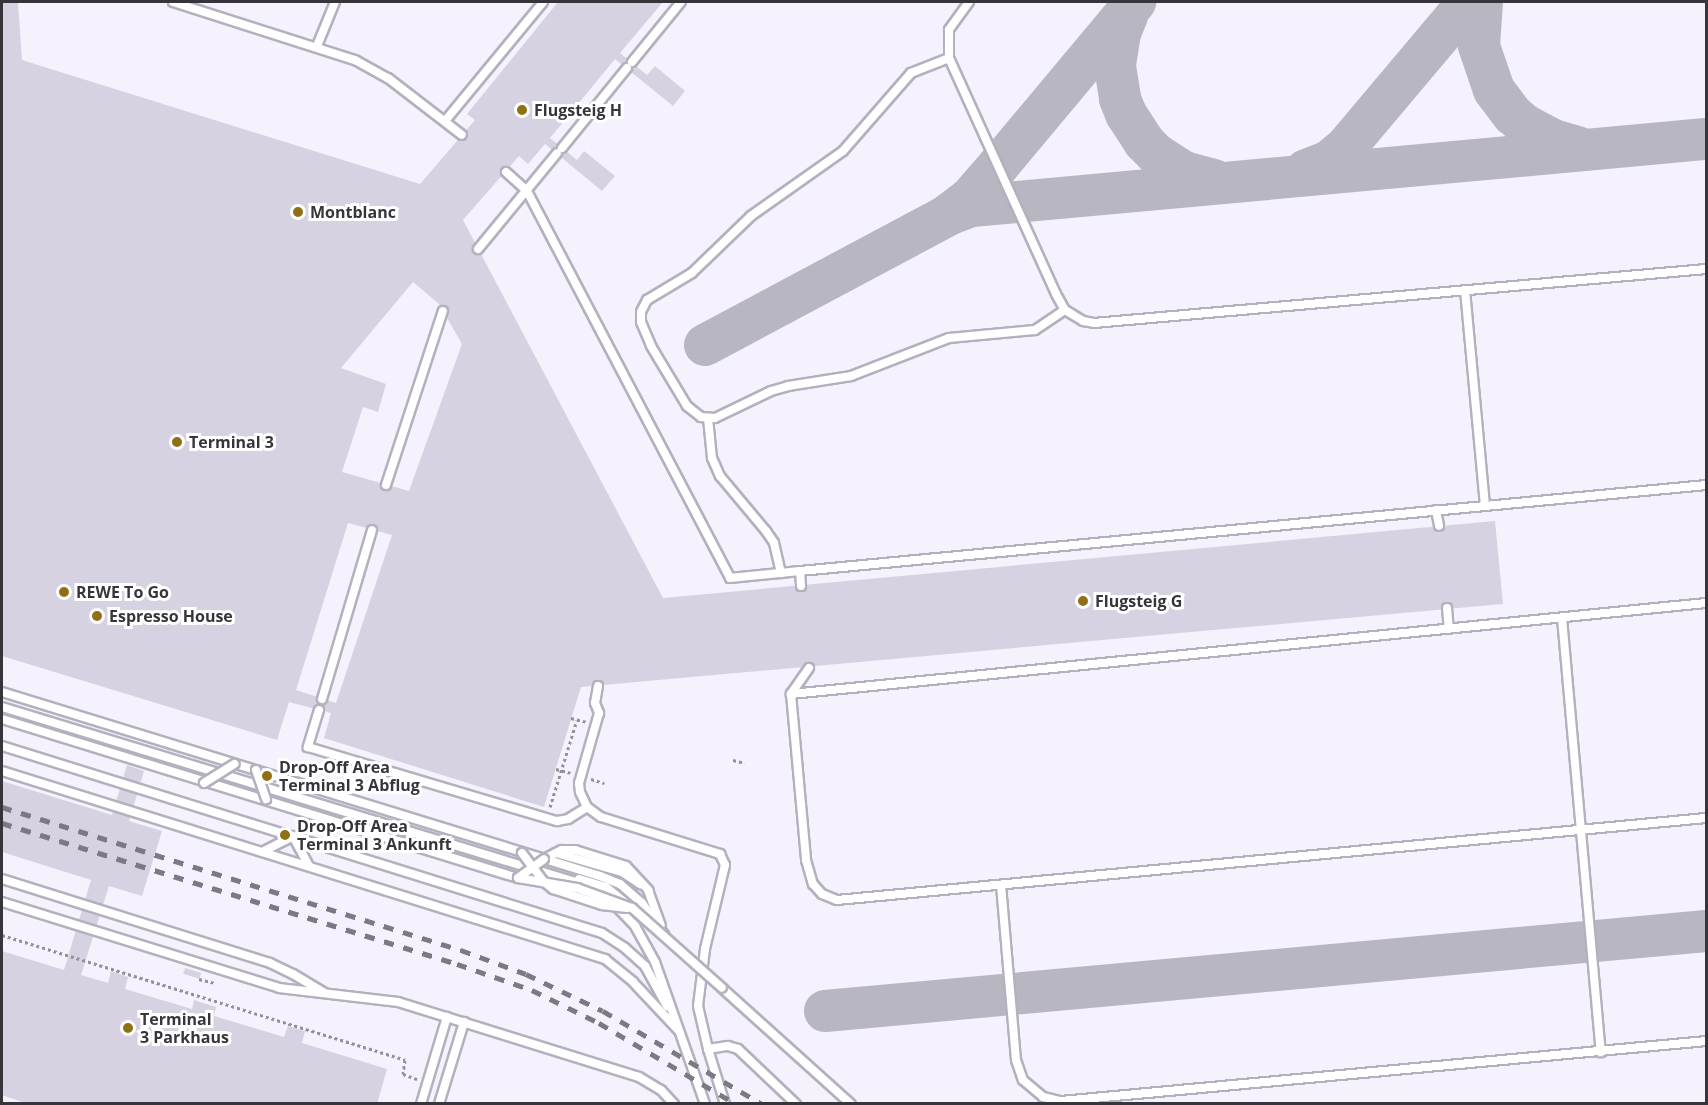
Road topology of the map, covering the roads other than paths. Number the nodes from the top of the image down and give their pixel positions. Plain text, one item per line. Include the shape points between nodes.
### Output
1 (173, 2) edge
2 (335, 2) edge
3 (543, 2) edge
4 (681, 2) edge
5 (969, 2) edge
6 (189, 3) edge
7 (317, 46) junction
8 (949, 58) junction
9 (445, 121) junction
10 (462, 135) dead end
11 (506, 172) dead end
12 (527, 190) junction
13 (478, 249) dead end
14 (1707, 269) edge
15 (1465, 290) junction
16 (1065, 310) junction
17 (443, 311) dead end
18 (708, 418) junction
19 (386, 485) dead end
20 (1707, 485) edge
21 (1485, 506) junction
22 (1436, 510) junction
23 (1439, 526) dead end
24 (372, 530) dead end
25 (800, 571) junction
26 (781, 573) junction
27 (801, 586) dead end
28 (1707, 603) edge
29 (1448, 608) dead end
30 (1562, 618) junction
31 (1449, 629) junction
32 (810, 668) dead end
33 (598, 686) dead end
34 (2, 692) edge
35 (791, 694) junction
36 (322, 699) dead end
37 (2, 707) edge
38 (319, 710) dead end
39 (2, 719) edge
40 (2, 746) edge
41 (234, 764) junction
42 (256, 770) junction
43 (2, 771) edge
44 (204, 783) junction
45 (266, 799) junction
46 (587, 807) junction
47 (1707, 818) edge
48 (1579, 829) junction
49 (293, 836) junction
50 (262, 852) junction
51 (522, 853) junction
52 (544, 859) junction
53 (309, 866) junction
54 (533, 867) junction
55 (518, 878) junction
56 (2, 879) edge
57 (543, 881) junction
58 (1001, 885) junction
59 (606, 886) junction
60 (2, 902) edge
61 (642, 903) junction
62 (632, 908) junction
63 (664, 935) junction
64 (325, 993) junction
65 (447, 1017) junction
66 (464, 1022) junction
67 (681, 1034) junction
68 (1707, 1041) edge
69 (708, 1049) junction
70 (1601, 1052) junction
71 (421, 1104) edge
72 (439, 1104) edge
73 (674, 1104) edge
74 (705, 1104) edge
75 (725, 1104) edge
76 (796, 1104) edge
77 (851, 1104) edge

1 - 6 lane
2 - 7 lane
3 - 9 lane
4 - 12 lane
5 - 8 lane via 949,30
6 - 7 lane
7 - 9 lane via 374,69
8 - 16 lane
8 - 18 lane via 911,74 843,151 751,216 702,265 644,305 641,322 668,378 687,406
9 - 10 lane
11 - 12 lane
12 - 13 lane
12 - 26 lane via 730,578
14 - 15 lane
15 - 16 lane via 1094,323
15 - 21 lane
16 - 18 lane via 1035,330 949,338 851,376 771,391 721,416
17 - 19 lane
18 - 26 lane via 716,467 730,492 774,543
20 - 21 lane
21 - 22 lane
22 - 23 lane
22 - 25 lane
24 - 36 lane
25 - 26 lane
25 - 27 lane
28 - 30 lane
29 - 31 lane
30 - 31 lane
30 - 48 lane
31 - 35 lane
32 - 35 lane
33 - 46 lane via 595,703 599,713 579,783
34 - 41 lane
35 - 58 lane via 808,874 817,890 837,900
37 - 67 lane via 589,887 621,910 635,926 655,962
38 - 46 lane via 308,747 557,821
39 - 44 lane
40 - 49 lane
41 - 42 lane
41 - 44 lane, bridge
42 - 45 lane, bridge
42 - 51 lane
43 - 50 lane
44 - 45 lane
45 - 55 lane
46 - 69 lane via 601,817 720,854 725,874 705,949 698,1006
47 - 48 lane
48 - 58 lane
48 - 70 lane
49 - 50 lane
49 - 53 lane
49 - 67 lane via 608,936 651,974
50 - 53 lane
51 - 52 lane, bridge
51 - 54 lane, bridge
52 - 54 lane, bridge
52 - 61 lane via 611,880
52 - 63 lane via 556,852 582,851 626,866 644,883
53 - 67 lane via 605,959 633,982
54 - 55 lane, bridge
54 - 57 lane, bridge
54 - 59 lane
55 - 57 lane, bridge
56 - 64 lane via 270,963
57 - 62 lane, bridge via 553,889 593,902
58 - 70 lane via 1016,1060 1023,1080 1042,1096 1060,1101 1087,1100
59 - 61 lane
59 - 62 lane
60 - 64 lane via 252,980
61 - 63 lane
62 - 63 lane, bridge
63 - 77 lane, bridge
64 - 65 lane via 398,1002
65 - 66 lane
65 - 71 lane
66 - 72 lane
66 - 73 lane via 639,1077 662,1090
67 - 74 lane
68 - 70 lane
69 - 75 lane
69 - 76 lane via 738,1049

